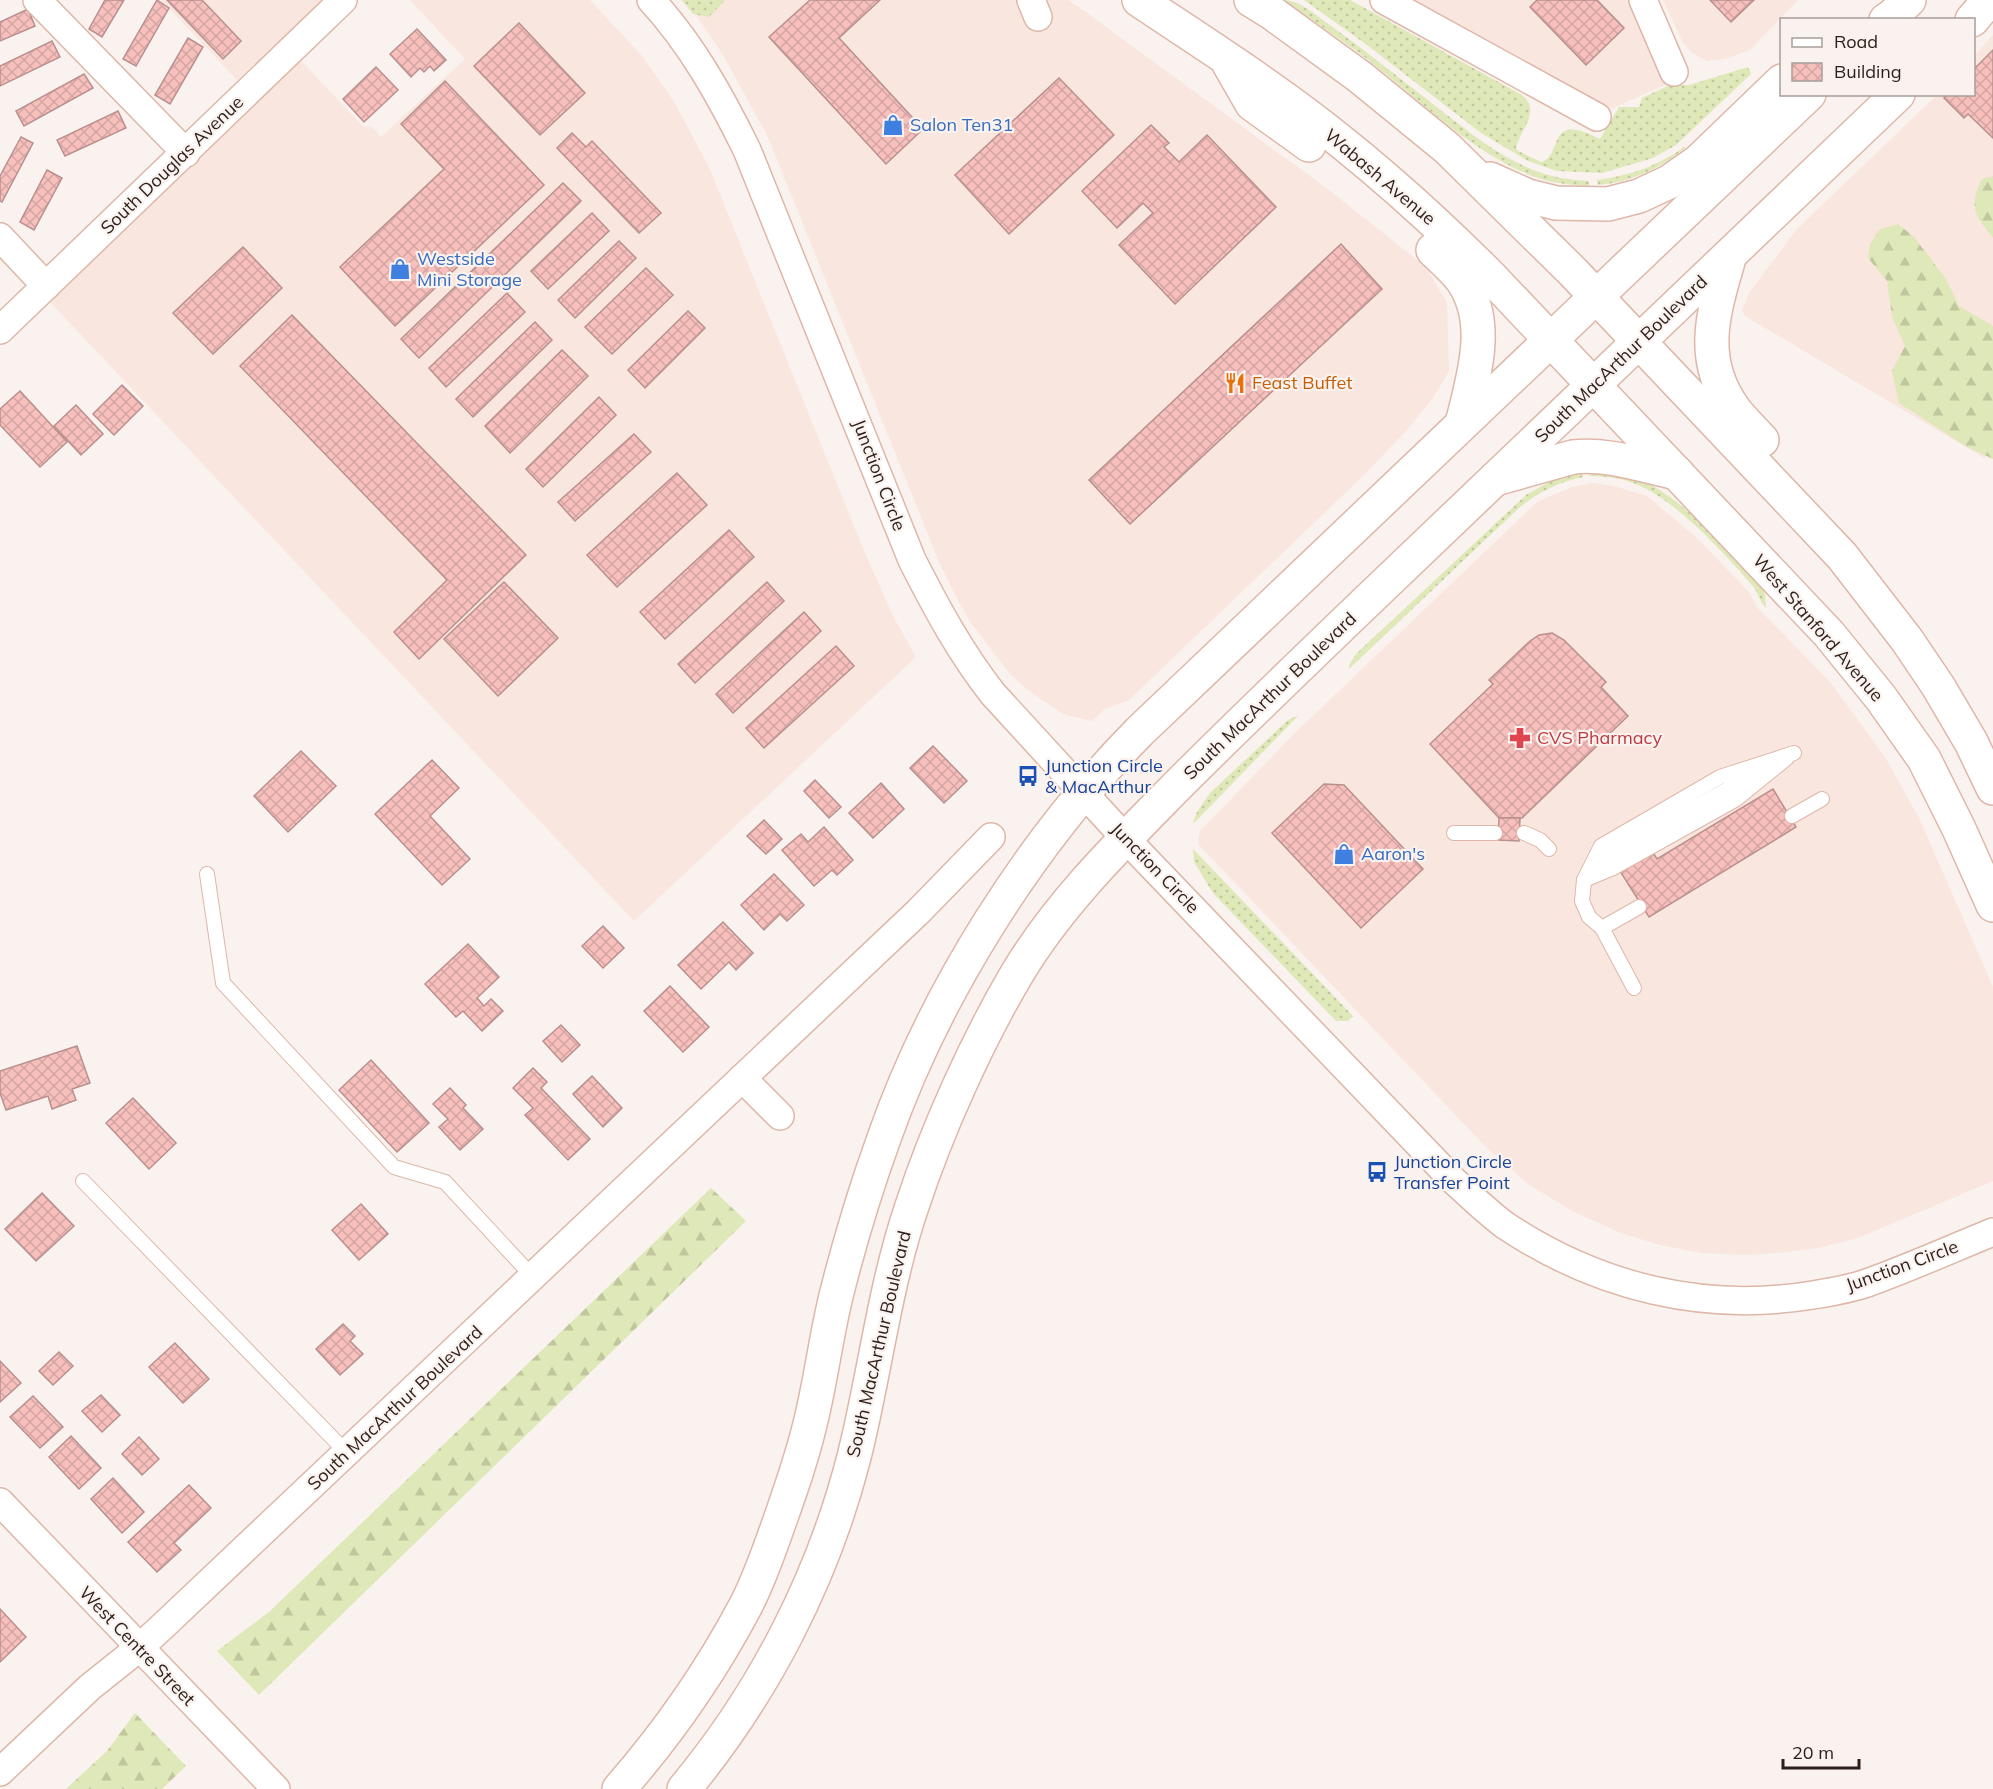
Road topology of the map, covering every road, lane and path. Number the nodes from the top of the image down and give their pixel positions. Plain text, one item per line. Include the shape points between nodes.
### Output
1 (37, 0) edge
2 (343, 0) edge
3 (651, 0) edge
4 (1139, 0) edge
5 (1251, 0) edge
6 (1384, 0) edge
7 (1644, 0) edge
8 (1989, 0) edge
9 (1974, 18) edge
10 (1225, 57) junction
11 (1674, 72) dead end
12 (1780, 83) edge
13 (1807, 96) edge
14 (1896, 96) edge
15 (1597, 117) dead end
16 (1447, 148) junction
17 (186, 153) junction
18 (0, 237) edge
19 (1730, 255) junction
20 (46, 286) junction
21 (1596, 297) junction
22 (0, 330) edge
23 (1551, 340) junction
24 (1640, 342) junction
25 (1593, 386) junction
26 (1462, 424) junction
27 (1677, 473) junction
28 (1495, 479) junction
29 (1842, 556) junction
30 (1993, 788) edge
31 (1084, 793) junction
32 (1822, 799) dead end
33 (1792, 816) dead end
34 (1454, 833) dead end
35 (1495, 833) dead end
36 (1524, 833) dead end
37 (991, 837) dead end
38 (1125, 838) junction
39 (1549, 849) dead end
40 (207, 874) dead end
41 (1584, 879) junction
42 (1989, 885) edge
43 (1639, 907) dead end
44 (1602, 928) junction
45 (1634, 988) dead end
46 (742, 1078) junction
47 (780, 1116) dead end
48 (83, 1181) dead end
49 (1993, 1232) edge
50 (533, 1277) junction
51 (347, 1453) junction
52 (0, 1502) edge
53 (139, 1648) junction
54 (0, 1772) edge
55 (276, 1789) edge
56 (619, 1789) edge
57 (684, 1789) edge

1 - 17 street
2 - 17 street, South Douglas Avenue
3 - 31 street, Junction Circle via 725,105 747,150 912,560 942,621 993,694
4 - 10 main road, Wabash Avenue
5 - 16 main road via 1360,77
6 - 15 street
7 - 11 street
8 - 9 main road
10 - 23 main road, Wabash Avenue via 1343,143 1400,191
10 - 26 main road via 1252,104 1365,190 1463,282 1479,333
12 - 16 main road via 1699,161 1669,182 1608,204 1556,203 1528,196 1490,179
13 - 21 main road
14 - 19 main road, South MacArthur Boulevard
16 - 21 main road
17 - 20 street, South Douglas Avenue
18 - 20 street
19 - 24 main road, South MacArthur Boulevard
19 - 29 main road via 1711,331 1711,352 1722,390 1734,411 1833,515
20 - 22 street, South Douglas Avenue
21 - 23 main road
21 - 24 main road
23 - 25 main road, Wabash Avenue
23 - 26 main road
24 - 25 main road, South MacArthur Boulevard
24 - 29 main road
25 - 27 main road, West Stanford Avenue
25 - 28 main road, South MacArthur Boulevard
26 - 31 main road via 1140,731
27 - 28 main road via 1586,455
27 - 42 main road, West Stanford Avenue via 1829,634 1881,698 1924,759
28 - 38 main road, South MacArthur Boulevard
29 - 30 main road via 1938,686
31 - 38 street, Junction Circle
31 - 56 main road via 1029,864 976,946 908,1077 862,1205 836,1297 811,1421 770,1549 747,1605 702,1682
32 - 33 lane
34 - 35 lane
36 - 39 lane
37 - 46 street, South MacArthur Boulevard via 918,912
38 - 49 street, Junction Circle via 1455,1181 1506,1225 1571,1262 1669,1294 1752,1302 1865,1284
38 - 57 main road, South MacArthur Boulevard via 1054,918 1018,972 978,1047 912,1206 889,1288 854,1458 816,1569 792,1625 740,1714
40 - 50 lane via 223,983 394,1167 445,1182
41 - 41 lane via 1601,846 1720,777 1794,753 1735,800 1613,868
41 - 44 lane via 1582,901 1589,917
43 - 44 lane
44 - 45 lane
46 - 47 street
46 - 50 street, South MacArthur Boulevard
48 - 51 lane
50 - 51 street, South MacArthur Boulevard
51 - 53 street, South MacArthur Boulevard
52 - 53 street, West Centre Street
53 - 54 street, South MacArthur Boulevard via 90,1687
53 - 55 street, West Centre Street

